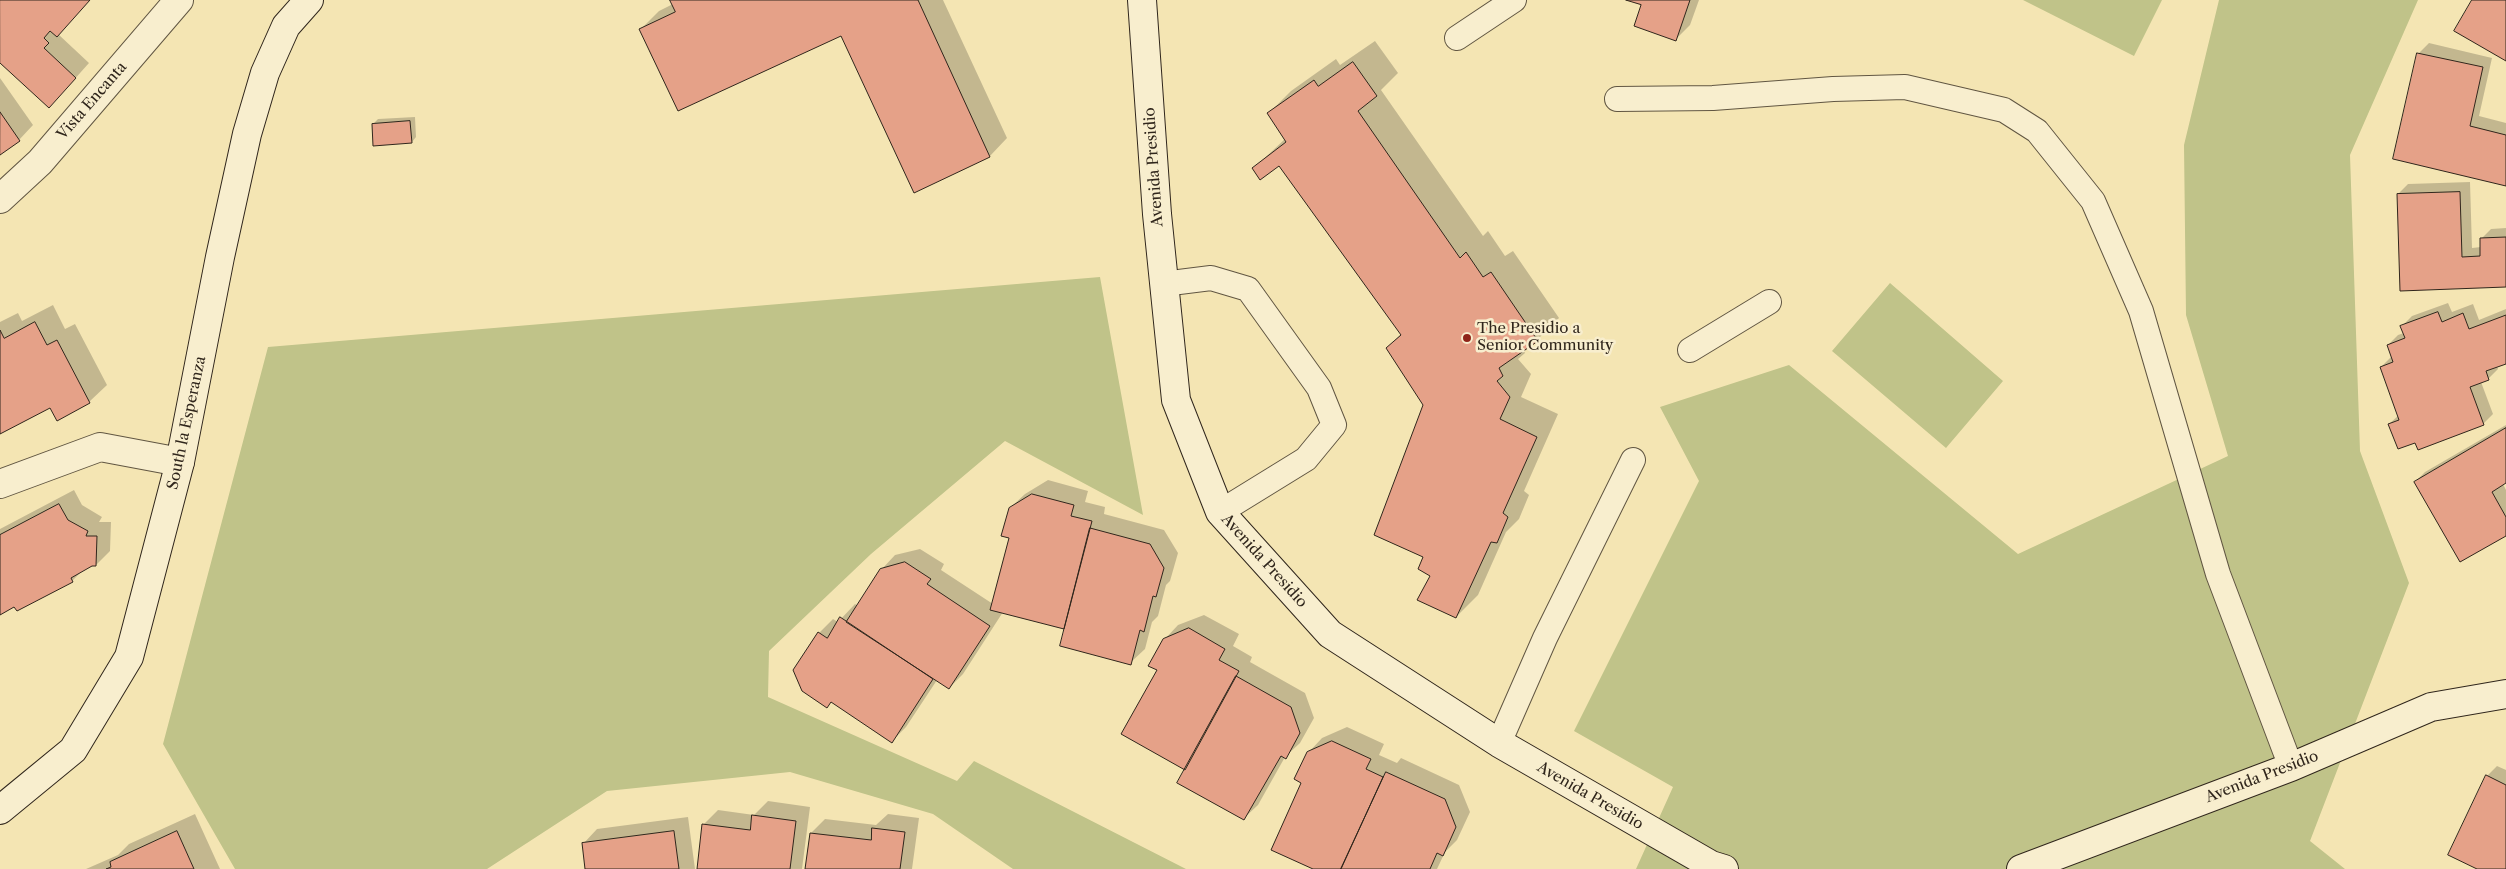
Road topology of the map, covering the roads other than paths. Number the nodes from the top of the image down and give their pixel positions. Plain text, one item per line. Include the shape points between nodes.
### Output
1 (179, 0) edge
2 (309, 0) edge
3 (1142, 0) edge
4 (1514, 0) edge
5 (1457, 38) dead end
6 (1616, 99) dead end
7 (0, 199) edge
8 (1163, 284) junction
9 (1769, 302) dead end
10 (1690, 350) dead end
11 (1633, 460) dead end
12 (180, 462) junction
13 (0, 484) edge
14 (1220, 512) junction
15 (2506, 694) edge
16 (1499, 743) junction
17 (2291, 767) junction
18 (0, 810) edge
19 (1724, 869) edge
20 (2021, 869) edge

1 - 7 street, Vista Encanta via 40,162
2 - 12 street, South la Esperanza via 286,26 265,73 247,134
3 - 8 street, Avenida Presidio
4 - 5 lane
6 - 17 lane via 1713,98 1905,87 2004,110 2037,131 2093,201 2141,311 2218,574
8 - 14 street, Avenida Presidio via 1176,400
8 - 14 lane via 1211,278 1248,289 1319,388 1334,424 1306,459
9 - 10 lane
11 - 16 lane via 1545,638
12 - 13 street via 100,447
12 - 18 street, South la Esperanza via 129,657 72,750
14 - 16 street, Avenida Presidio via 1330,634
15 - 17 street, Avenida Presidio via 2431,707
16 - 19 street, Avenida Presidio via 1711,865
17 - 20 street, Avenida Presidio

